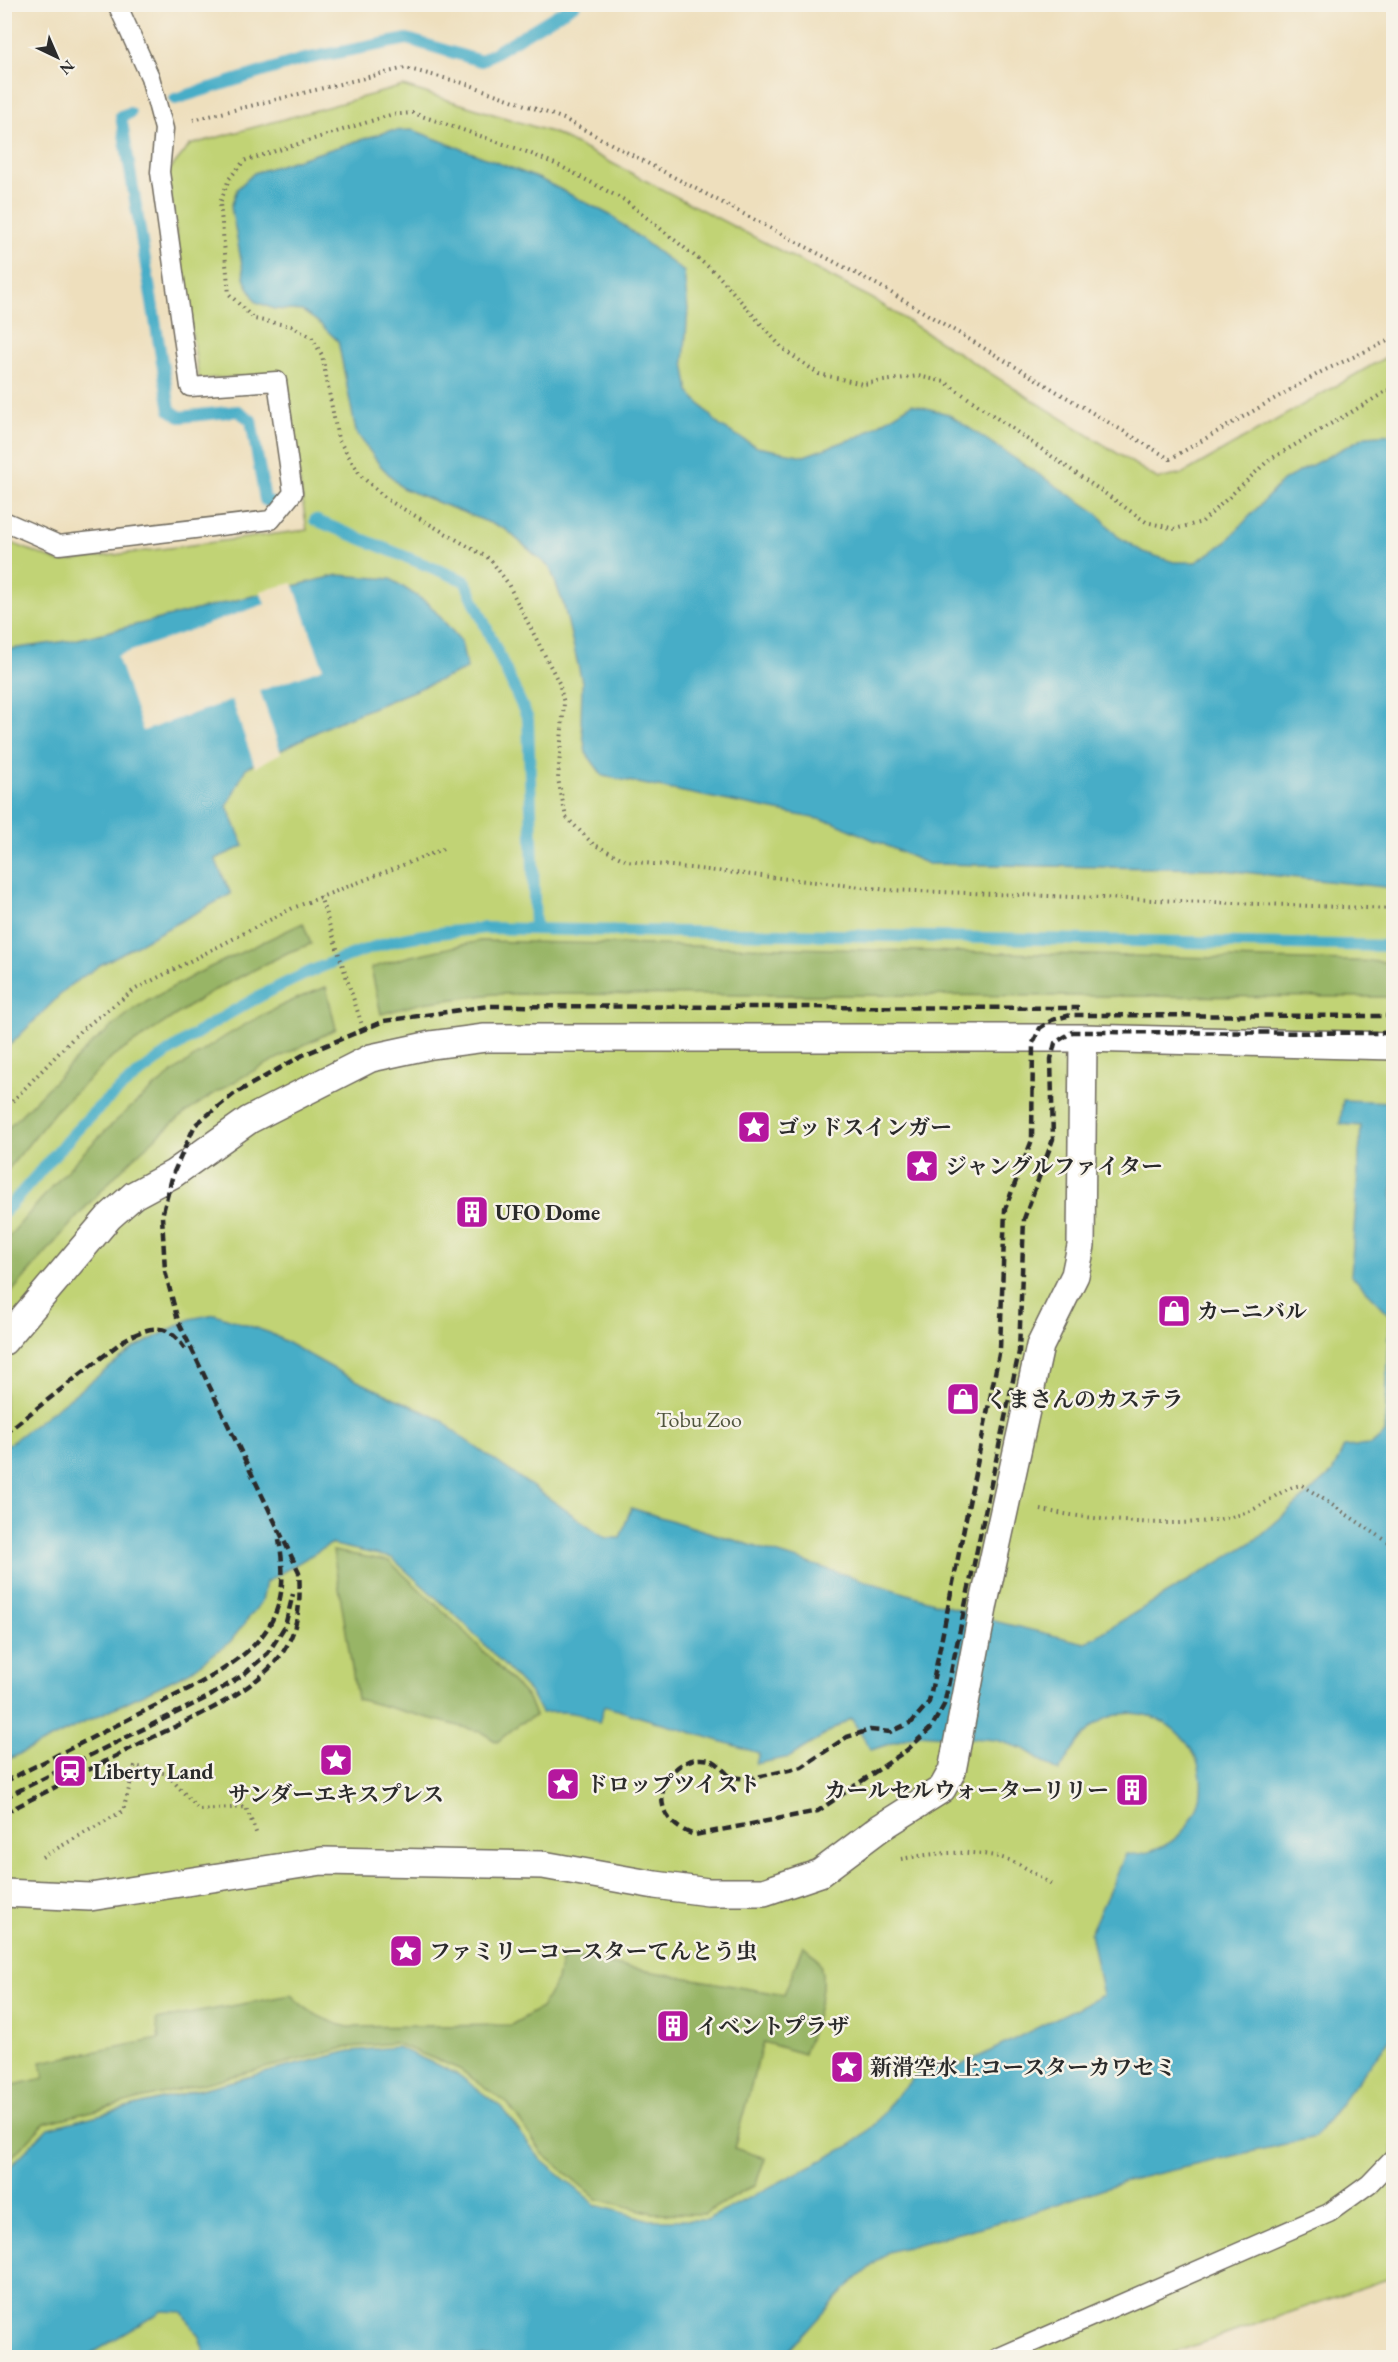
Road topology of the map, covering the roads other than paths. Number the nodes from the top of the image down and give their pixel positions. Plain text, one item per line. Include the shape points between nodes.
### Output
1 (117, 4) edge
2 (4, 521) edge
3 (1083, 1038) junction
4 (1394, 1046) edge
5 (4, 1341) edge
6 (4, 1893) edge
7 (1394, 2158) edge
8 (997, 2358) edge

1 - 2 lane via 150,77 164,129 160,172 190,387 277,381 293,493 271,520 59,545
3 - 4 street
3 - 5 street via 485,1038 371,1058 249,1120 173,1174 134,1196 109,1217
3 - 6 street via 1081,1246 1075,1275 1040,1346 952,1771 942,1789 880,1828 820,1873 764,1892 708,1892 543,1865 322,1861 90,1897
7 - 8 lane via 1369,2184 1329,2213

